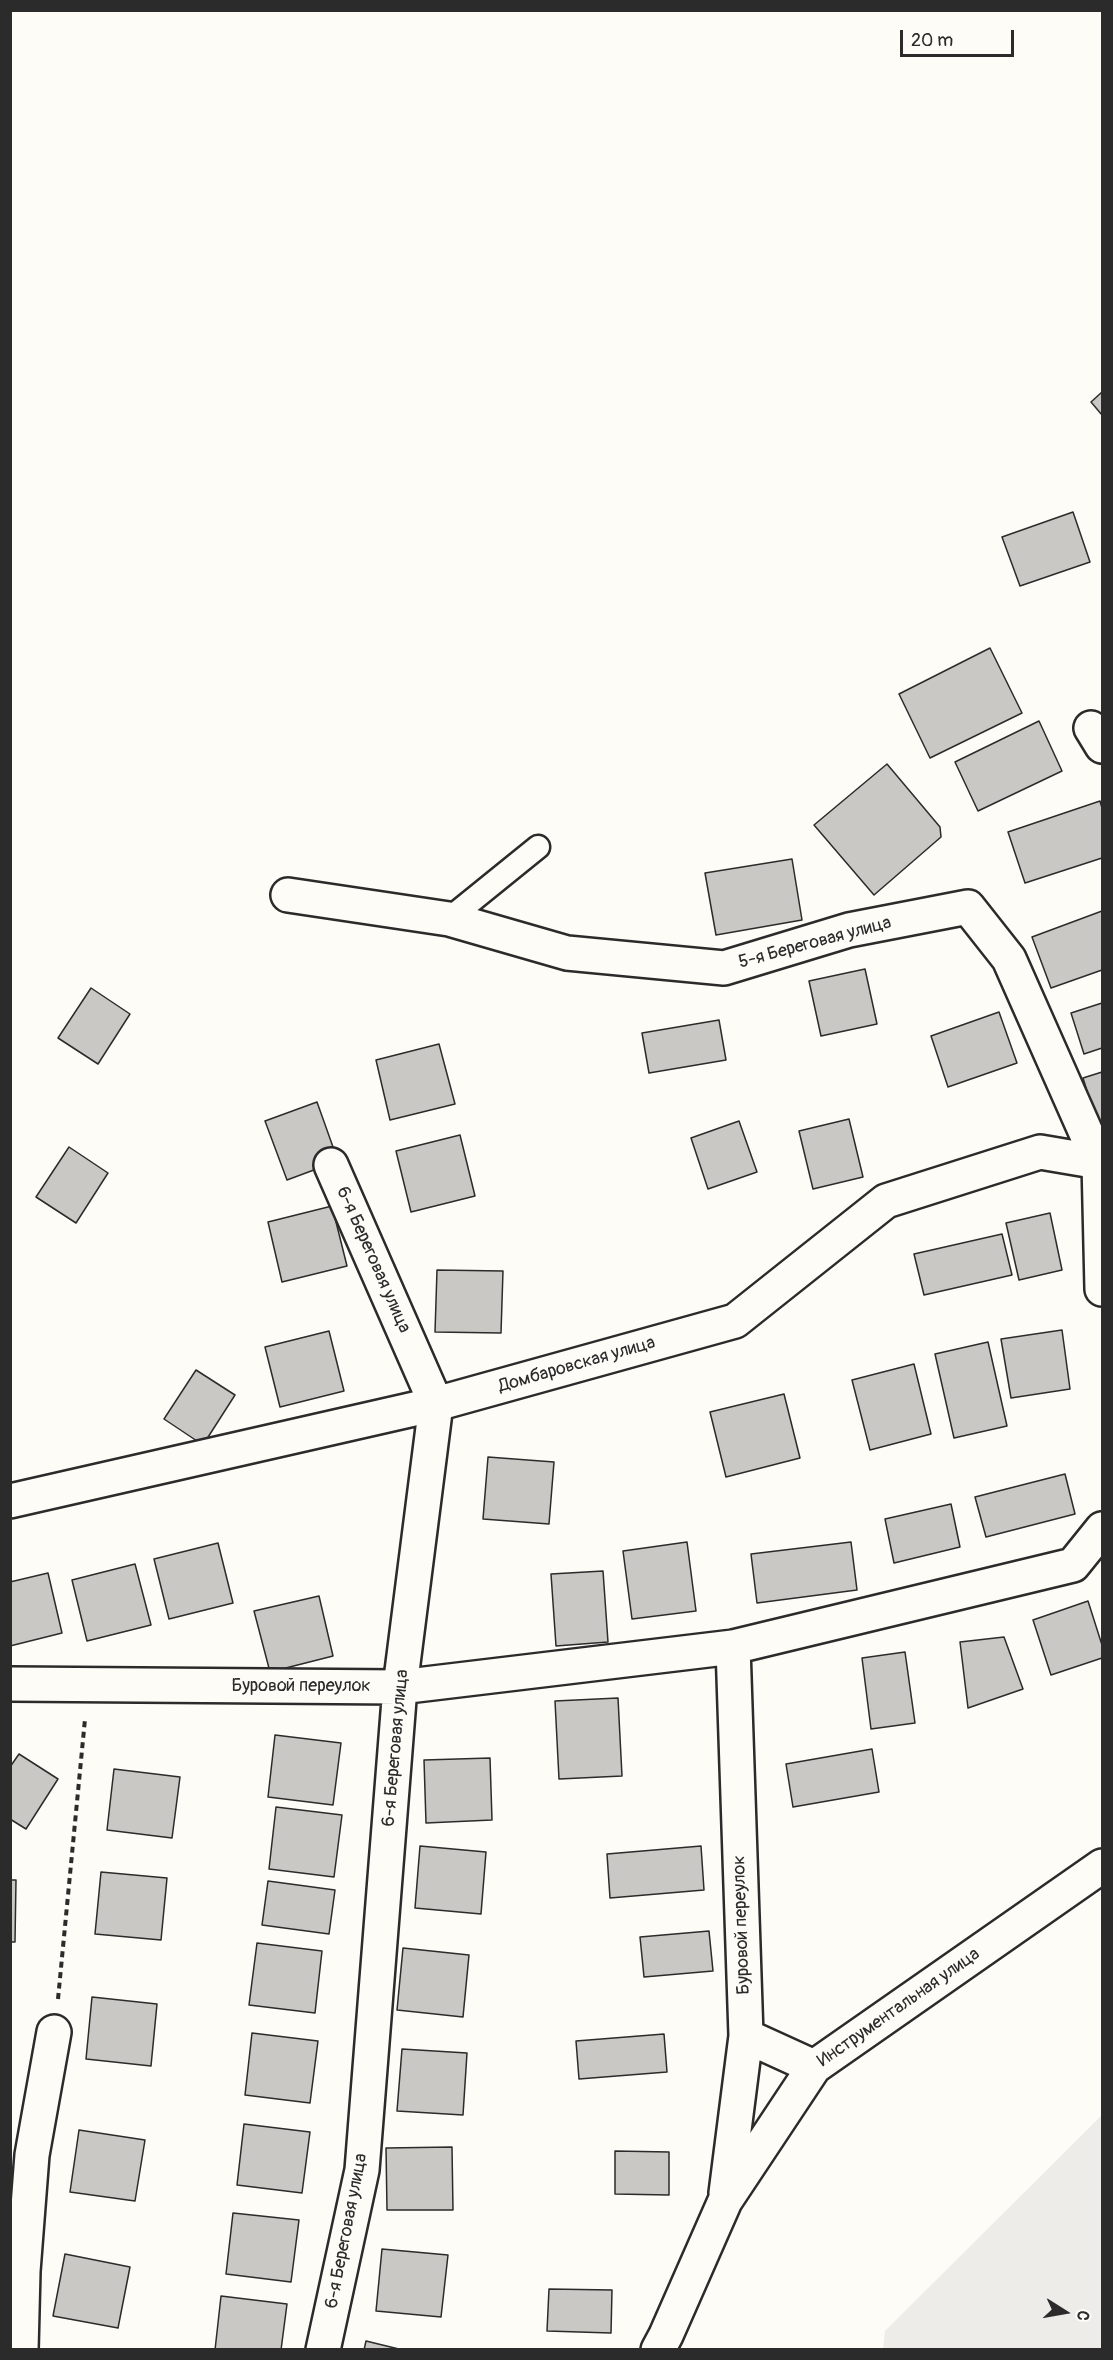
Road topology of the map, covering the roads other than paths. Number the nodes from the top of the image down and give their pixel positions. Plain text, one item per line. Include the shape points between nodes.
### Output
1 (538, 847) dead end
2 (288, 895) dead end
3 (449, 920) junction
4 (1101, 1161) edge
5 (331, 1166) dead end
6 (1102, 1289) edge
7 (436, 1404) junction
8 (10, 1501) edge
9 (1102, 1529) edge
10 (733, 1647) junction
11 (10, 1684) edge
12 (400, 1687) junction
13 (1102, 1866) edge
14 (54, 2032) road end
15 (746, 2036) junction
16 (814, 2067) junction
17 (725, 2201) junction
18 (21, 2349) edge
19 (324, 2349) edge
20 (658, 2349) edge

1 - 3 lane
2 - 3 street, 5-я Береговая улица
3 - 4 street, 5-я Береговая улица via 567,953 724,968 849,930 968,907 1009,959
4 - 6 street, 5-я Береговая улица
4 - 7 street, Домбаровская улица via 1040,1152 886,1201 735,1321
5 - 7 street, 6-я Береговая улица
7 - 8 street, Домбаровская улица
7 - 12 street, 6-я Береговая улица
9 - 10 street, Буровой переулок via 1073,1565
10 - 12 street, Буровой переулок
10 - 15 street, Буровой переулок
11 - 12 street, Буровой переулок
12 - 19 street, 6-я Береговая улица via 362,2170
13 - 16 street, Инструментальная улица
14 - 18 street via 32,2155
15 - 16 street
15 - 17 street, Буровой переулок
16 - 17 street, Инструментальная улица
17 - 20 street, Инструментальная улица

